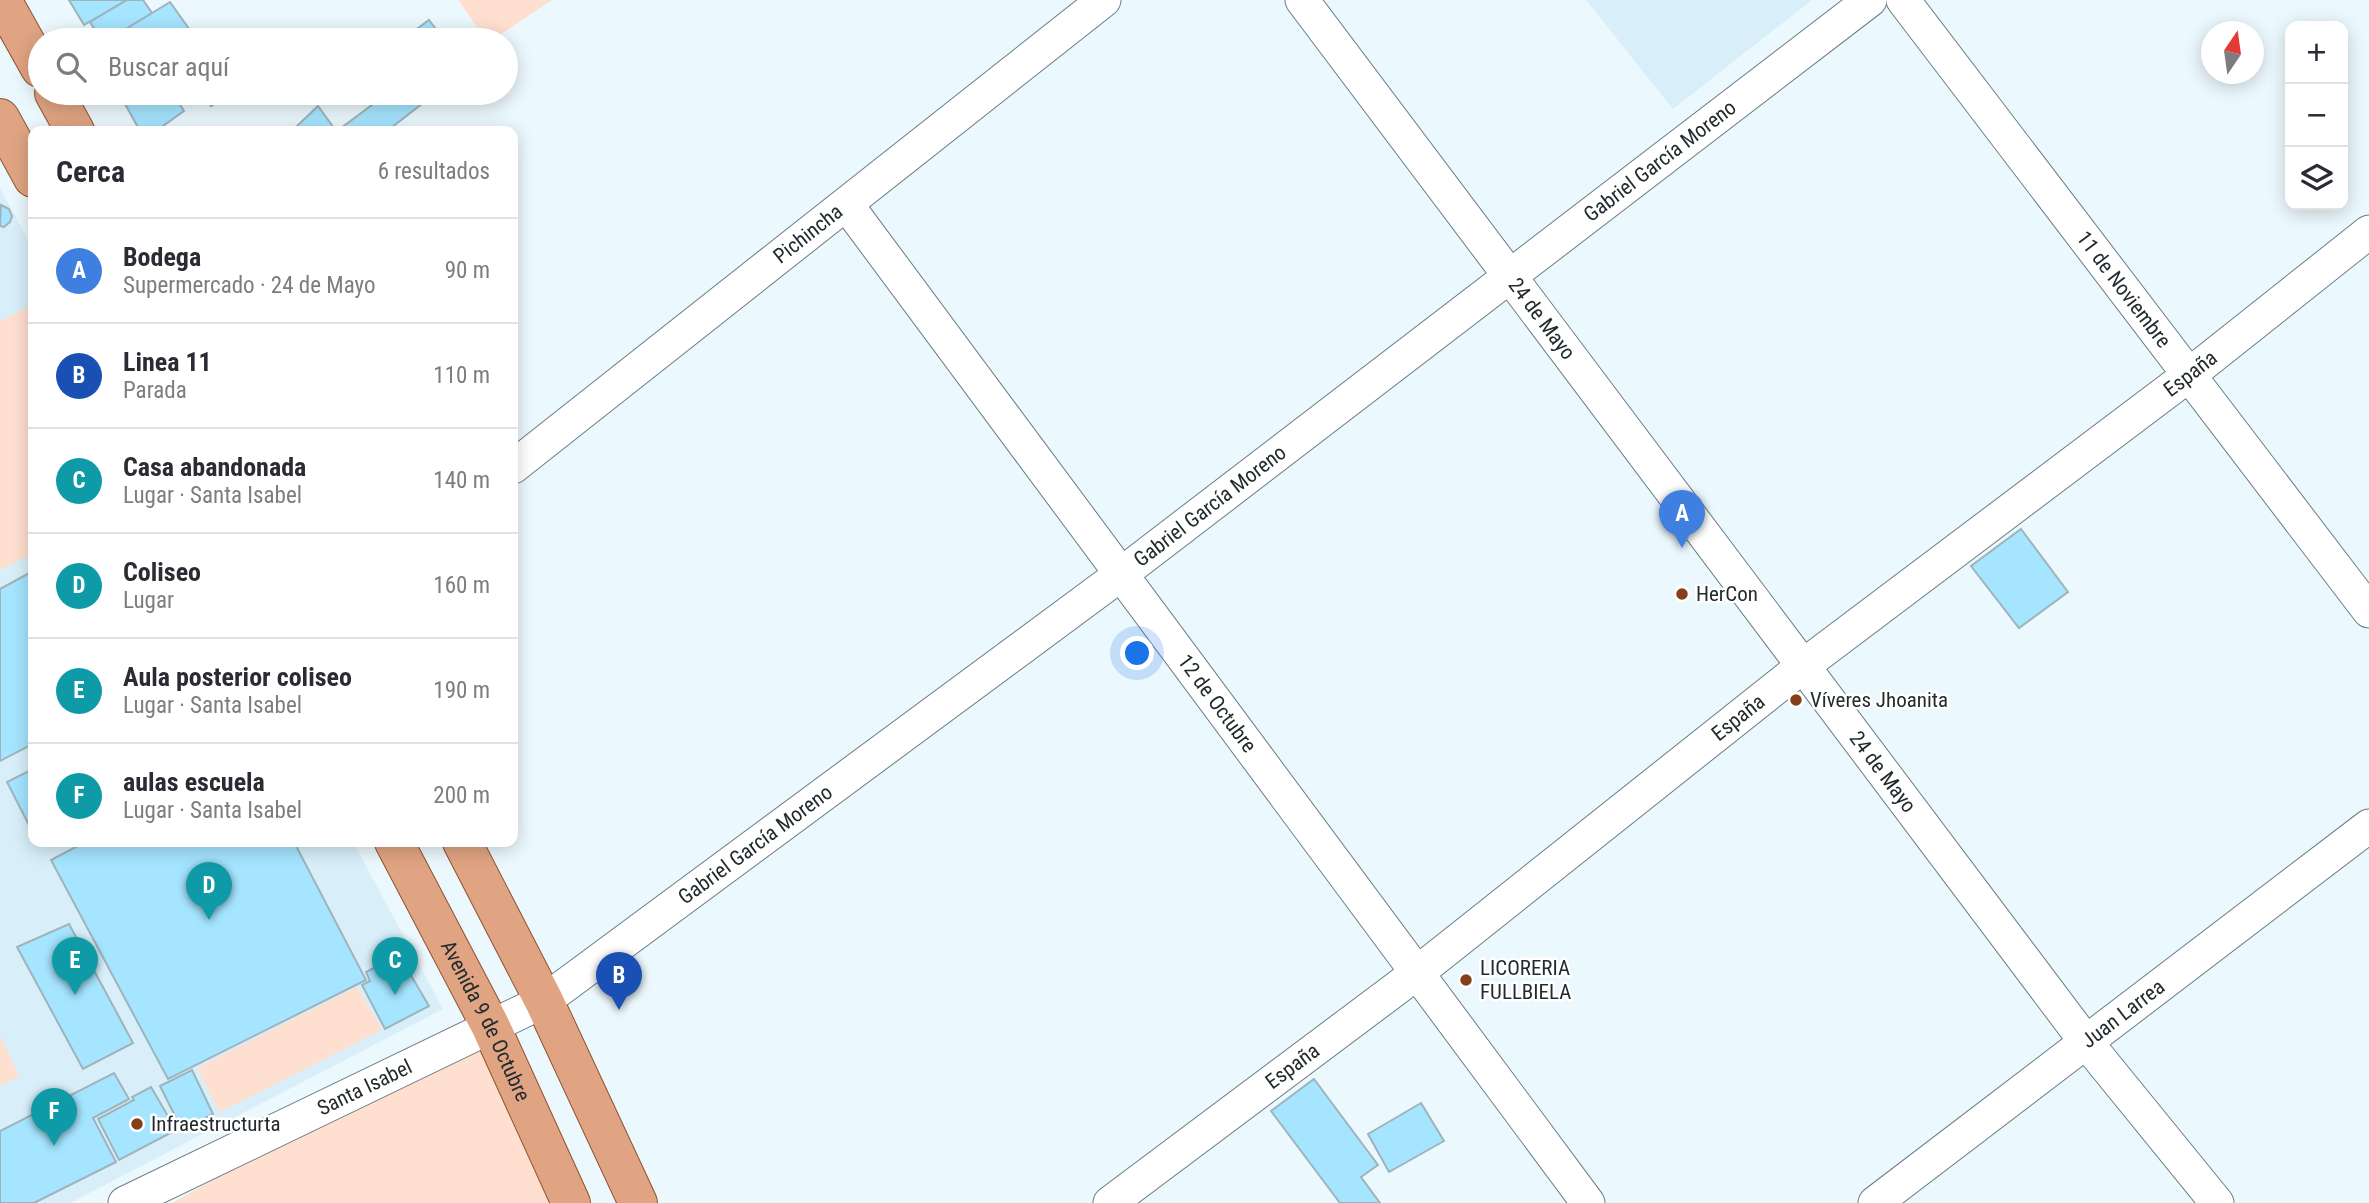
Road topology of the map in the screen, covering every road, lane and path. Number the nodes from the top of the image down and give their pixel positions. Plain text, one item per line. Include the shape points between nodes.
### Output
1 (2, 0) edge
2 (1104, 0) edge
3 (1302, 0) edge
4 (1870, 0) edge
5 (1903, 0) edge
6 (28, 47) edge
7 (61, 105) edge
8 (0, 118) edge
9 (72, 126) edge
10 (28, 169) edge
11 (847, 205) junction
12 (2369, 232) edge
13 (1509, 276) junction
14 (2189, 374) junction
15 (518, 463) edge
16 (1120, 575) junction
17 (2369, 611) edge
18 (1803, 666) junction
19 (2369, 826) edge
20 (397, 847) edge
21 (465, 847) edge
22 (1417, 973) junction
23 (544, 1001) junction
24 (490, 1025) junction
25 (2086, 1042) junction
26 (125, 1203) edge
27 (571, 1203) edge
28 (638, 1203) edge
29 (1110, 1203) edge
30 (1588, 1203) edge
31 (1875, 1203) edge
32 (2217, 1203) edge

1 - 6 main road
2 - 11 street, Pichincha
3 - 13 street, 24 de Mayo
4 - 13 street, Gabriel García Moreno
5 - 14 street, 11 de Noviembre
7 - 9 main road
8 - 10 main road
11 - 15 street, Pichincha
11 - 16 street, 12 de Octubre
12 - 14 street, España
13 - 16 street, Gabriel García Moreno
13 - 18 street, 24 de Mayo
14 - 17 street, 11 de Noviembre
14 - 18 street, España
16 - 22 street, 12 de Octubre
16 - 23 street, Gabriel García Moreno
18 - 22 street, España
18 - 25 street, 24 de Mayo
19 - 25 street, Juan Larrea
20 - 24 main road, Avenida 9 de Octubre
21 - 23 main road
22 - 29 street, España
22 - 30 street, 12 de Octubre
23 - 24 street, Gabriel García Moreno
23 - 28 main road
24 - 26 street, Santa Isabel
24 - 27 main road, Avenida 9 de Octubre
25 - 31 street, Juan Larrea
25 - 32 street, 24 de Mayo

